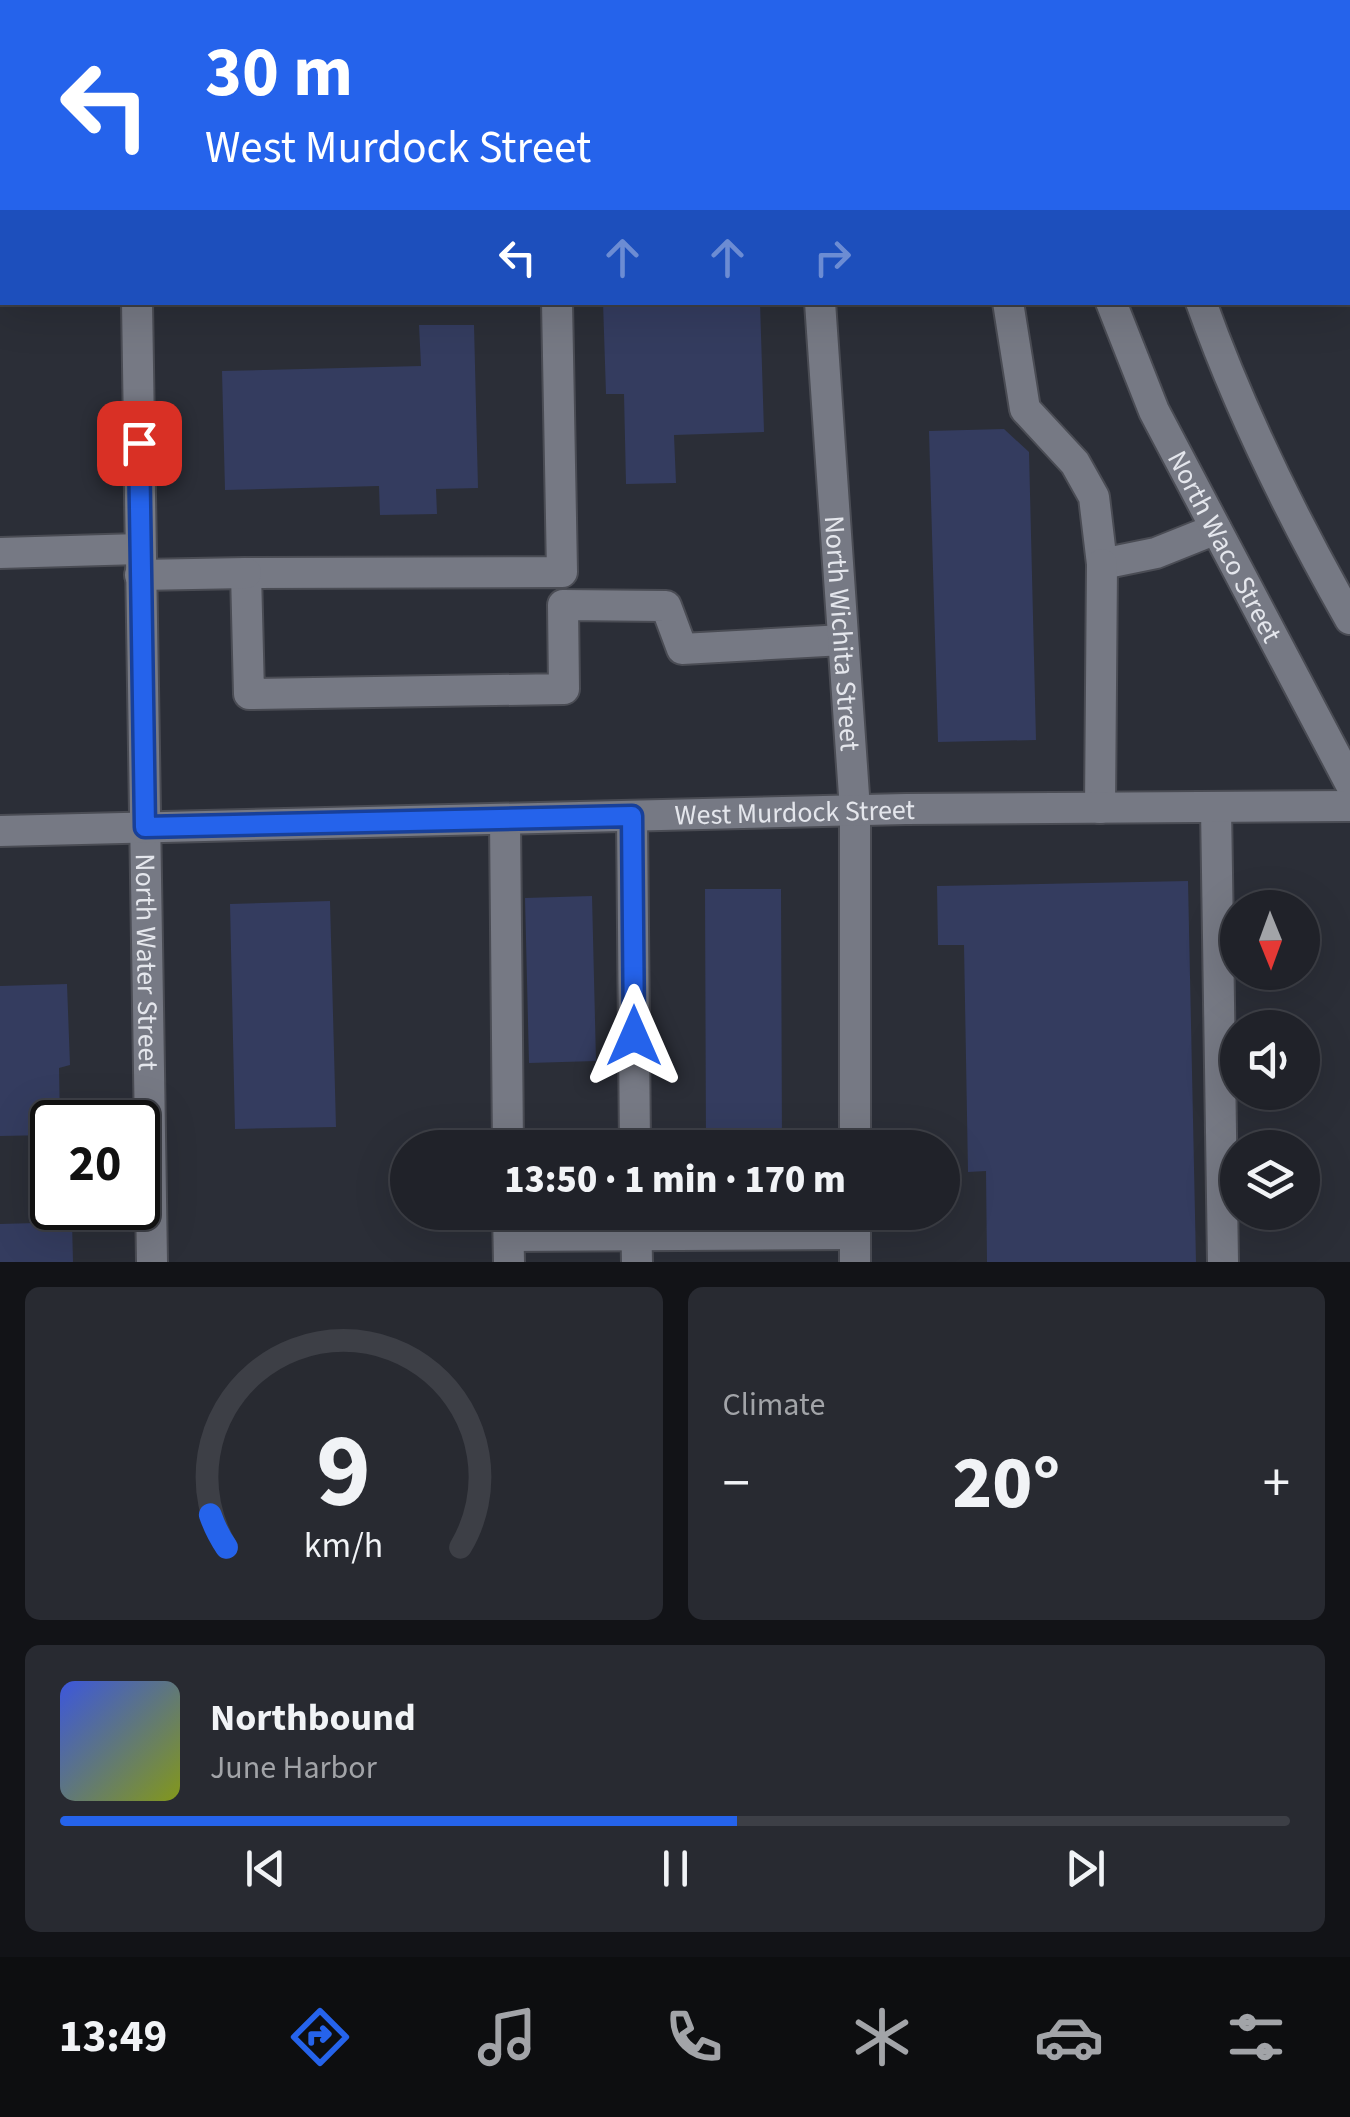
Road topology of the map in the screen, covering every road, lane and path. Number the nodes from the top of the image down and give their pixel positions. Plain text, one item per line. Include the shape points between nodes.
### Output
1 (138, 305) edge
2 (557, 305) edge
3 (820, 305) edge
4 (1008, 305) edge
5 (1112, 305) edge
6 (1202, 305) edge
7 (1216, 529) junction
8 (0, 553) edge
9 (140, 562) junction
10 (1102, 564) junction
11 (562, 572) junction
12 (246, 573) junction
13 (563, 605) junction
14 (1350, 620) edge
15 (843, 640) junction
16 (1350, 783) edge
17 (1350, 806) edge
18 (1216, 807) junction
19 (1100, 808) junction
20 (855, 810) junction
21 (632, 816) junction
22 (505, 819) junction
23 (145, 827) junction
24 (0, 831) edge
25 (508, 1130) edge
26 (635, 1130) edge
27 (855, 1130) edge
28 (855, 1236) edge
29 (509, 1237) edge
30 (636, 1237) edge
31 (152, 1262) edge
32 (1223, 1262) edge

1 - 9 street, North Water Street
2 - 11 street
3 - 15 street, North Wichita Street
4 - 10 street via 1024,409 1074,462 1094,497
5 - 7 street, North Waco Street via 1154,411
6 - 14 street via 1290,512
7 - 10 street via 1156,553
7 - 16 street, North Waco Street
8 - 9 street
9 - 12 street
9 - 23 street, North Water Street
10 - 19 street
11 - 12 street
11 - 13 street
12 - 13 street via 250,694 564,688
13 - 15 street via 666,606 682,649
15 - 20 street, North Wichita Street
17 - 18 street, West Murdock Street
18 - 19 street, West Murdock Street
18 - 32 street
19 - 20 street, West Murdock Street
20 - 21 street, West Murdock Street
20 - 27 street, North Wichita Street
21 - 22 street, West Murdock Street
21 - 26 street
22 - 23 street, West Murdock Street
22 - 25 street
23 - 24 street, West Murdock Street
23 - 31 street, North Water Street
28 - 30 street
29 - 30 street

